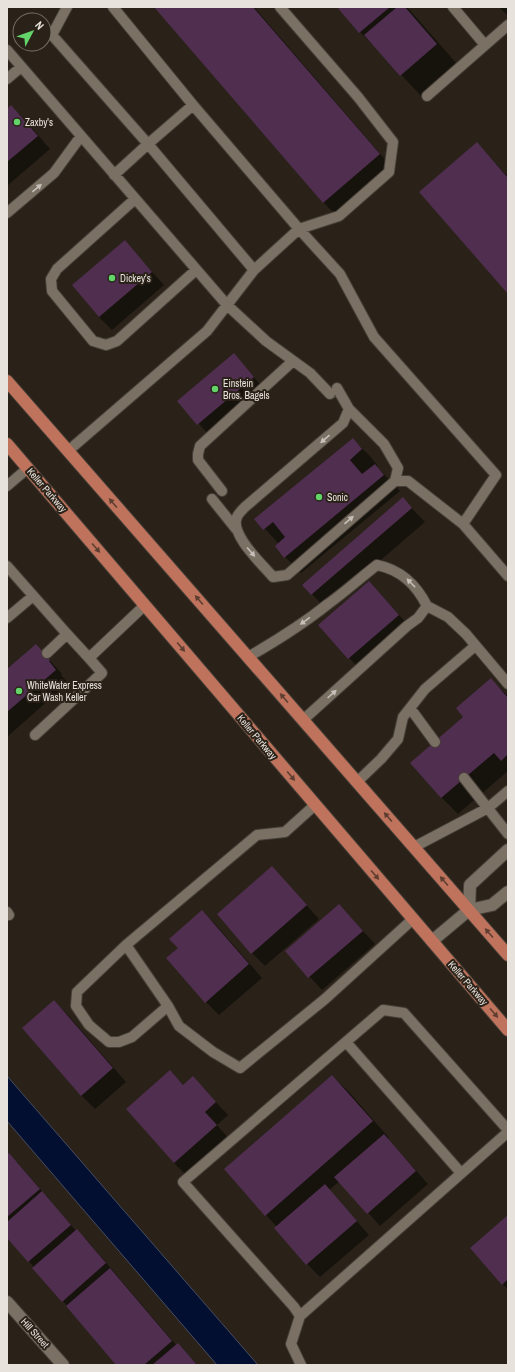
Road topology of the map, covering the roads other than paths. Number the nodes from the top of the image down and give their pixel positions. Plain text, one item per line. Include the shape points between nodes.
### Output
1 (67, 7) edge
2 (114, 7) edge
3 (280, 7) edge
4 (453, 7) edge
5 (508, 25) edge
6 (486, 45) junction
7 (7, 50) edge
8 (21, 67) junction
9 (7, 79) edge
10 (427, 96) dead end
11 (193, 105) junction
12 (81, 136) junction
13 (148, 144) junction
14 (114, 175) junction
15 (135, 199) junction
16 (7, 213) edge
17 (299, 229) junction
18 (196, 270) junction
19 (254, 270) junction
20 (226, 305) junction
21 (293, 361) junction
22 (7, 381) edge
23 (349, 409) junction
24 (7, 444) edge
25 (68, 451) junction
26 (28, 468) junction
27 (395, 481) junction
28 (7, 486) edge
29 (222, 491) dead end
30 (212, 499) dead end
31 (463, 524) junction
32 (236, 529) junction
33 (7, 566) edge
34 (508, 576) edge
35 (33, 596) junction
36 (146, 605) junction
37 (427, 606) junction
38 (7, 618) edge
39 (67, 634) junction
40 (475, 646) junction
41 (47, 652) dead end
42 (248, 657) junction
43 (89, 658) junction
44 (508, 684) edge
45 (410, 708) junction
46 (303, 720) junction
47 (35, 735) dead end
48 (435, 742) dead end
49 (464, 778) dead end
50 (357, 782) junction
51 (508, 791) edge
52 (315, 805) junction
53 (488, 808) junction
54 (508, 834) edge
55 (414, 847) junction
56 (508, 850) edge
57 (508, 892) edge
58 (469, 910) junction
59 (413, 919) junction
60 (432, 941) junction
61 (126, 945) junction
62 (508, 955) edge
63 (168, 1006) junction
64 (508, 1030) edge
65 (346, 1042) junction
66 (508, 1131) edge
67 (461, 1173) junction
68 (7, 1302) edge
69 (300, 1316) junction
70 (64, 1365) edge
71 (301, 1365) edge

1 - 13 lane via 52,35
2 - 11 lane
3 - 17 lane via 358,97 393,142 389,172 339,216
4 - 6 lane
5 - 6 lane
6 - 10 lane
7 - 8 lane
8 - 9 lane
8 - 12 lane
11 - 13 lane
11 - 17 lane
12 - 14 lane
16 -> 12 lane via 54,173
13 - 14 lane
13 - 19 lane
14 - 15 lane
15 - 18 lane
15 - 18 lane via 57,269 51,279 52,291 93,341 106,345 117,341
17 - 19 lane
17 - 31 lane via 340,274 374,337 496,475
18 - 20 lane
19 - 20 lane
20 - 21 lane
20 - 25 lane via 207,331
21 - 23 lane via 334,391
21 - 29 lane via 200,446 198,460
22 - 25 main road
23 - 27 lane via 384,444 398,468
23 -> 32 lane via 344,423 245,507 236,517
24 - 26 main road, Keller Parkway
42 -> 25 main road
26 - 28 lane
26 -> 36 main road, Keller Parkway
27 - 31 lane via 408,481
32 -> 27 lane via 247,548 274,577 286,575
30 - 32 lane
31 - 34 lane
33 - 35 lane
35 - 38 lane
35 - 39 lane
36 - 43 lane
36 -> 52 main road, Keller Parkway
37 - 40 lane via 448,617
37 -> 42 lane via 420,593 404,576 377,565 297,627
46 -> 37 lane via 418,618
39 - 41 lane
39 - 43 lane
40 - 44 lane
40 - 45 lane via 424,689
46 -> 42 main road
43 - 47 lane via 102,673
45 - 48 lane
45 - 50 lane via 403,717 398,739
46 - 50 main road
49 - 53 lane
55 -> 50 main road
51 - 53 lane
52 -> 59 main road, Keller Parkway
52 - 61 lane via 285,832 257,835
53 - 54 lane
53 - 55 lane
58 -> 55 main road
56 - 58 street via 470,885
57 - 58 street via 492,905
58 - 60 street
62 -> 58 main road
59 - 60 main road, Keller Parkway
59 - 63 lane via 325,999 240,1068 213,1052 179,1026
60 -> 64 main road, Keller Parkway
61 - 63 lane
61 - 63 lane via 77,992 76,1006 89,1025 109,1042 119,1042 132,1037
65 - 66 lane via 383,1010 404,1013
65 - 67 lane
65 - 69 lane via 183,1182
66 - 67 lane
67 - 69 lane
68 - 70 street, Hill Street
69 - 71 lane via 291,1344

